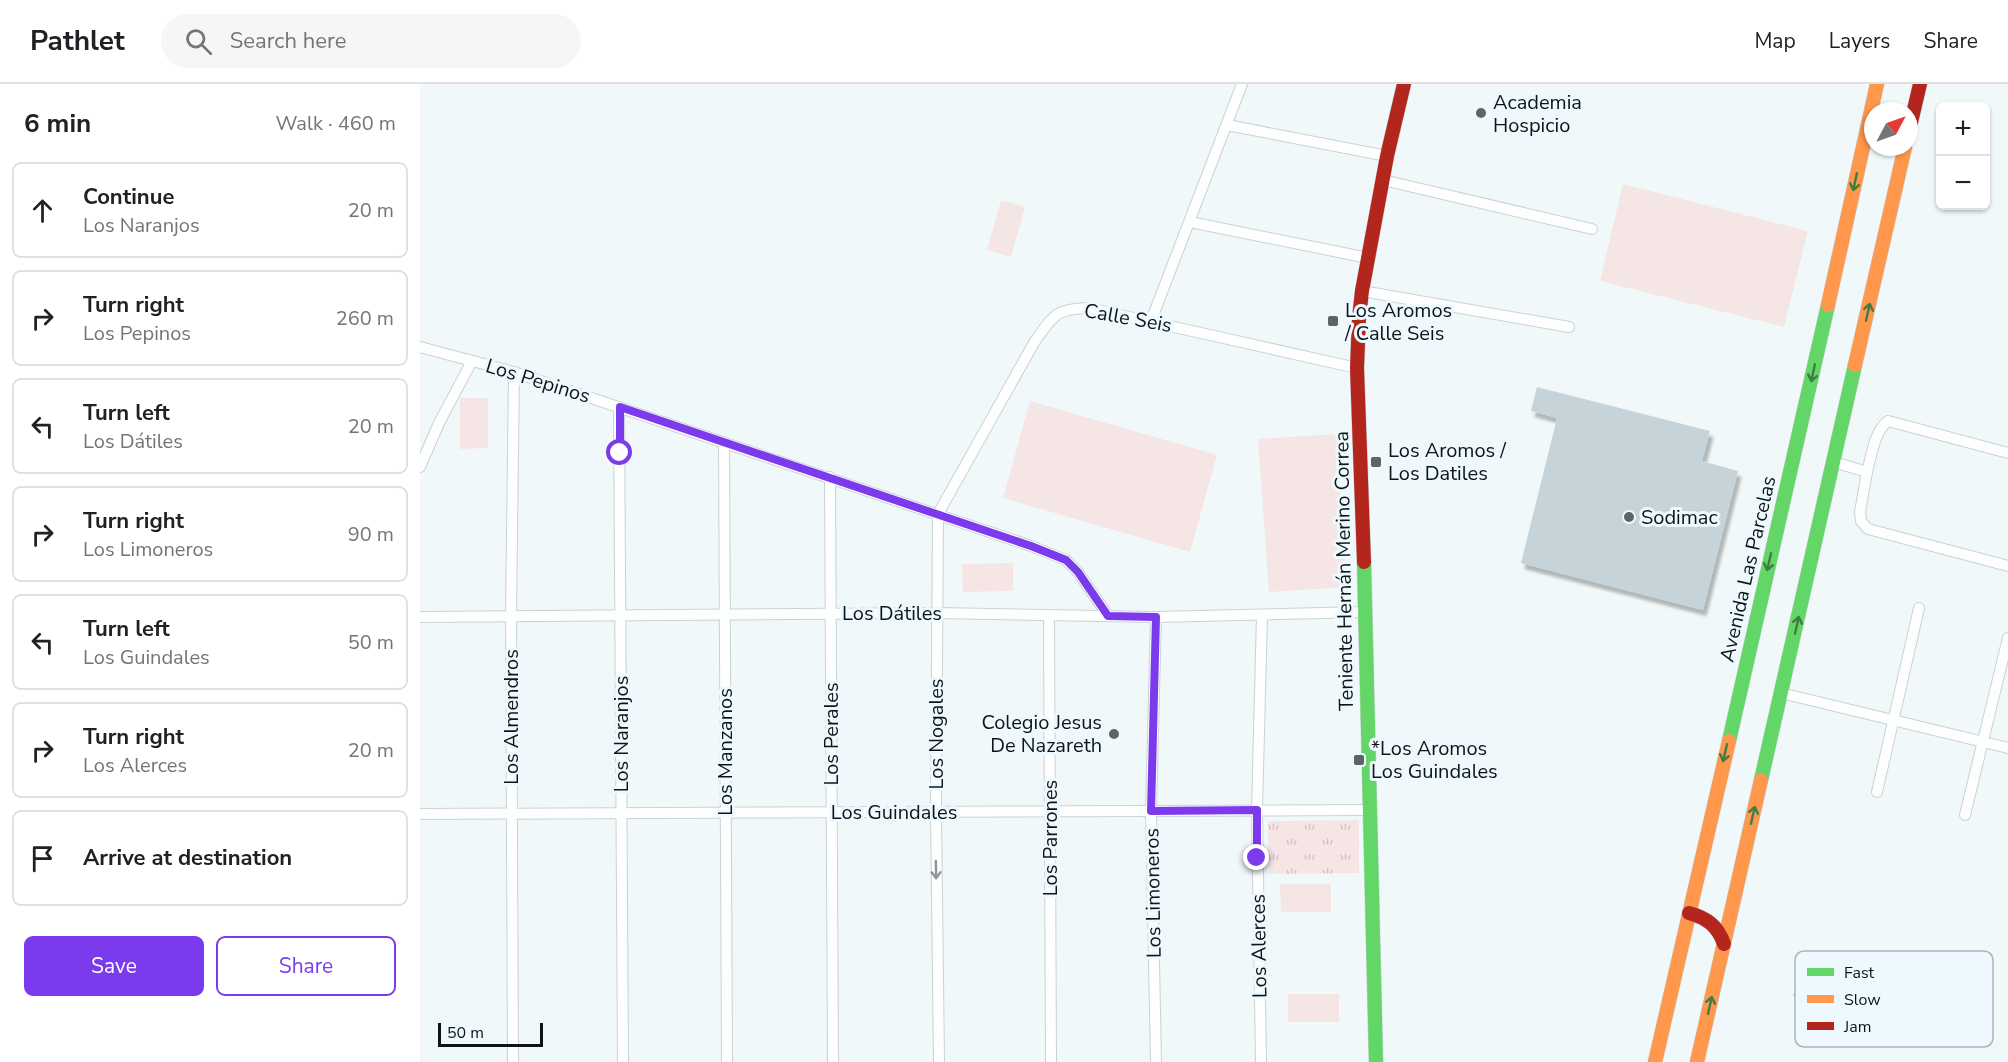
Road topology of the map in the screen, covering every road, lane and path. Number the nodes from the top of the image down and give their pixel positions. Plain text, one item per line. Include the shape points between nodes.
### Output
1 (1242, 84) edge
2 (1404, 84) edge
3 (1877, 84) edge
4 (1920, 84) edge
5 (1916, 102) edge
6 (1227, 125) junction
7 (1387, 156) junction
8 (1903, 156) edge
9 (1383, 180) junction
10 (1190, 222) junction
11 (1592, 230) dead end
12 (1368, 258) junction
13 (1362, 291) junction
14 (1152, 321) junction
15 (1569, 327) dead end
16 (420, 347) edge
17 (472, 361) junction
18 (1357, 368) junction
19 (514, 372) junction
20 (620, 407) junction
21 (724, 442) junction
22 (2008, 453) edge
23 (1834, 462) junction
24 (420, 467) edge
25 (1867, 472) junction
26 (830, 477) junction
27 (938, 514) junction
28 (2008, 566) edge
29 (1919, 608) dead end
30 (1365, 612) junction
31 (937, 613) junction
32 (725, 614) junction
33 (831, 614) junction
34 (621, 615) junction
35 (1048, 615) junction
36 (1262, 615) junction
37 (511, 616) junction
38 (1108, 616) junction
39 (420, 617) edge
40 (1156, 617) junction
41 (2008, 638) edge
42 (1781, 693) junction
43 (1893, 721) junction
44 (1982, 742) junction
45 (2008, 748) edge
46 (1877, 792) dead end
47 (1257, 810) junction
48 (1369, 810) junction
49 (1151, 811) junction
50 (936, 812) junction
51 (1049, 812) junction
52 (622, 813) junction
53 (726, 813) junction
54 (832, 813) junction
55 (420, 814) edge
56 (512, 814) junction
57 (1965, 815) dead end
58 (1689, 913) junction
59 (1724, 944) junction
60 (513, 1062) edge
61 (623, 1062) edge
62 (727, 1062) edge
63 (833, 1062) edge
64 (939, 1062) edge
65 (1051, 1062) edge
66 (1156, 1062) edge
67 (1261, 1062) edge
68 (1376, 1062) edge
69 (1655, 1062) edge
70 (1697, 1062) edge

1 - 6 street
2 - 7 main road, Teniente Hernán Merino Correa
3 -> 58 main road, Avenida Las Parcelas
4 - 5 main road
6 - 7 street
6 - 10 street
7 - 9 main road, Teniente Hernán Merino Correa
23 -> 8 main road
9 - 11 street
9 - 12 main road, Teniente Hernán Merino Correa
10 - 12 street
10 - 14 street
12 - 13 main road, Teniente Hernán Merino Correa
13 - 15 street
13 - 18 main road, Teniente Hernán Merino Correa
14 - 18 street, Calle Seis
14 - 27 street, Calle Seis via 1089,308 1068,308 1053,317 1035,341
16 - 17 street, Los Pepinos
17 - 19 street, Los Pepinos
17 - 24 street
18 - 30 main road, Teniente Hernán Merino Correa
19 - 20 street, Los Pepinos
19 - 37 street, Los Almendros
20 - 21 street, Los Pepinos
20 - 34 street, Los Naranjos
21 - 26 street, Los Pepinos
21 - 32 street, Los Manzanos
22 - 25 street via 1888,420 1878,434
23 - 25 street
42 -> 23 main road
25 - 28 street via 1860,512 1868,529
26 - 27 street, Los Pepinos
26 - 33 street, Los Perales
27 - 31 street, Los Nogales
27 - 38 street, Los Pepinos via 1066,560
29 - 43 street
30 - 36 street, Los Dátiles
30 - 48 main road, Teniente Hernán Merino Correa
31 - 33 street, Los Dátiles
31 - 35 street, Los Dátiles
31 - 50 street, Los Nogales
32 - 33 street, Los Dátiles
32 - 34 street, Los Dátiles
32 - 53 street, Los Manzanos
33 - 54 street, Los Perales
34 - 37 street, Los Dátiles
34 - 52 street, Los Naranjos
35 - 38 street, Los Dátiles
35 - 51 street, Los Parrones
36 - 40 street, Los Dátiles
36 - 47 street, Los Alerces
37 - 39 street, Los Dátiles
37 - 56 street, Los Almendros
38 - 40 street, Los Dátiles
40 - 49 street, Los Limoneros
41 - 44 street
42 - 43 street
59 -> 42 main road
43 - 44 street
43 - 46 street
44 - 45 street
44 - 57 street
47 - 48 street, Los Guindales
47 - 49 street, Los Guindales
47 - 67 street, Los Alerces
48 - 68 main road, Teniente Hernán Merino Correa
49 - 51 street, Los Guindales
49 - 66 street, Los Limoneros
50 - 51 street, Los Guindales
50 - 54 street, Los Guindales
50 -> 64 street, Los Nogales
51 - 65 street, Los Parrones
52 - 53 street, Los Guindales
52 - 56 street, Los Guindales
52 - 61 street, Los Naranjos
53 - 54 street, Los Guindales
53 - 62 street, Los Manzanos
54 - 63 street, Los Perales
55 - 56 street, Los Guindales
56 - 60 street, Los Almendros
58 - 59 main road via 1716,927
58 - 69 main road, Avenida Las Parcelas
70 -> 59 main road

